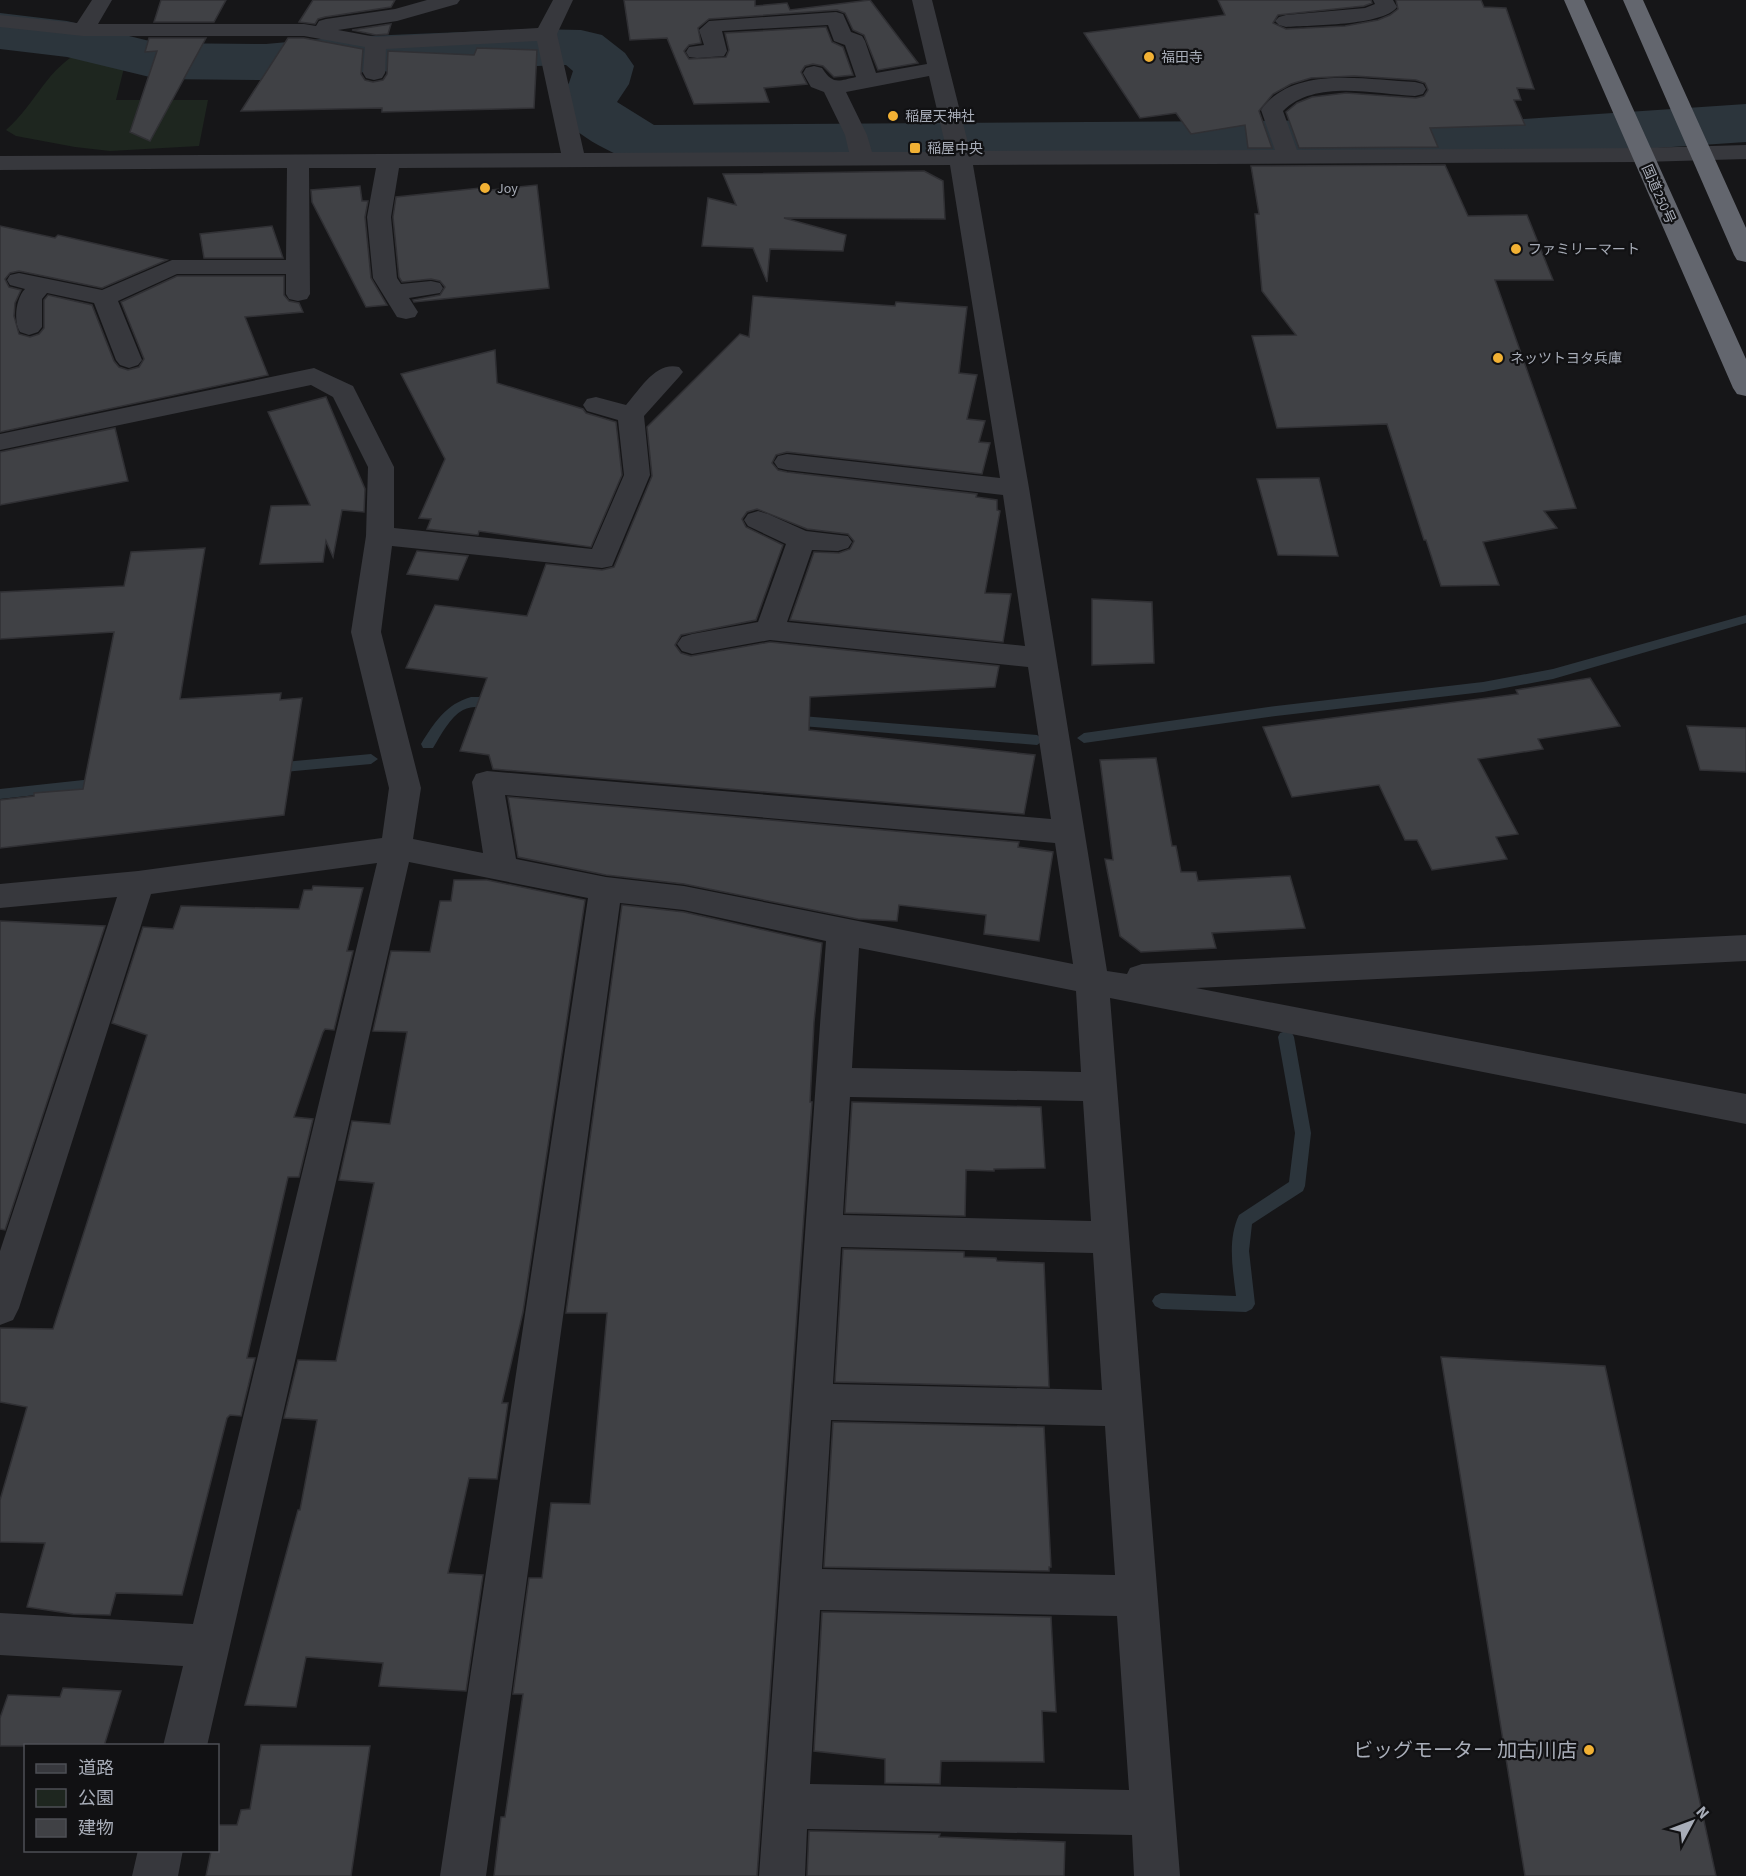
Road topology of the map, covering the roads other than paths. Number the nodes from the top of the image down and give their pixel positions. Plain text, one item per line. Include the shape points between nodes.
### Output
1 (102, 0) edge
2 (450, 0) edge
3 (563, 0) edge
4 (922, 0) edge
5 (1383, 0) edge
6 (1574, 0) edge
7 (1634, 0) edge
8 (0, 21) edge
9 (1286, 21) dead end
10 (83, 30) junction
11 (304, 30) junction
12 (546, 34) junction
13 (376, 43) junction
14 (697, 52) dead end
15 (939, 68) junction
16 (374, 73) dead end
17 (814, 73) dead end
18 (868, 81) junction
19 (833, 88) junction
20 (1415, 89) dead end
21 (1284, 144) junction
22 (860, 150) junction
23 (1746, 152) edge
24 (1699, 153) junction
25 (1642, 154) junction
26 (960, 158) junction
27 (574, 160) junction
28 (389, 161) junction
29 (298, 162) junction
30 (0, 164) edge
31 (1746, 255) edge
32 (298, 267) junction
33 (431, 288) dead end
34 (298, 294) dead end
35 (104, 298) junction
36 (29, 327) dead end
37 (129, 360) dead end
38 (670, 372) dead end
39 (1746, 388) edge
40 (597, 405) dead end
41 (631, 415) junction
42 (0, 442) edge
43 (787, 462) dead end
44 (1015, 488) junction
45 (758, 520) dead end
46 (380, 536) junction
47 (801, 540) junction
48 (838, 542) dead end
49 (770, 630) junction
50 (692, 644) dead end
51 (1041, 658) junction
52 (1069, 832) junction
53 (396, 848) junction
54 (501, 868) junction
55 (138, 883) junction
56 (606, 889) junction
57 (0, 896) edge
58 (843, 932) junction
59 (1746, 948) edge
60 (1092, 979) junction
61 (833, 1082) junction
62 (1100, 1087) junction
63 (1746, 1109) edge
64 (824, 1231) junction
65 (1110, 1236) junction
66 (0, 1308) edge
67 (814, 1402) junction
68 (1122, 1408) junction
69 (800, 1589) junction
70 (1135, 1596) junction
71 (0, 1634) edge
72 (208, 1646) junction
73 (185, 1744) edge
74 (786, 1806) junction
75 (1152, 1813) junction
76 (161, 1852) edge
77 (155, 1876) edge
78 (463, 1876) edge
79 (782, 1876) edge
80 (1157, 1876) edge

1 - 10 street
2 - 11 street via 397,15
3 - 12 street
4 - 15 street
5 - 9 street via 1387,7 1368,14
6 - 25 highway, 国道250号
7 - 24 highway
8 - 10 street
10 - 11 street
11 - 13 street
12 - 13 street
12 - 27 street
13 - 16 street
14 - 18 street via 716,51 710,30 712,16 836,18 842,36 854,41
15 - 18 street
15 - 26 street
17 - 19 street via 819,82
18 - 19 street
19 - 22 street
20 - 21 street via 1326,86 1295,91 1272,110
21 - 25 street
21 - 26 street
22 - 26 street
22 - 27 street
23 - 24 street
24 - 25 street
24 - 31 highway
25 - 39 highway, 国道250号
26 - 44 street
27 - 28 street
28 - 29 street
28 - 33 street via 379,218 385,278 400,302
29 - 30 street
29 - 32 street
32 - 34 street
32 - 35 street via 172,267
35 - 36 street via 30,283
35 - 37 street
38 - 41 street
40 - 41 street
41 - 46 street via 637,475 599,572
42 - 46 street via 314,376 344,392 381,467
43 - 44 street via 830,455
44 - 51 street
45 - 47 street
46 - 53 street via 366,632 405,788
47 - 48 street
47 - 49 street
49 - 50 street
49 - 51 street
51 - 52 street
52 - 54 street via 487,782
52 - 60 street
53 - 54 street
53 - 55 street
53 - 72 street
54 - 56 street
55 - 57 street
55 - 66 street
56 - 58 street via 684,898
56 - 78 street
58 - 60 street
58 - 61 street
59 - 60 street
60 - 62 street
60 - 63 street
61 - 62 street
61 - 64 street
62 - 65 street
64 - 65 street
64 - 67 street
65 - 68 street
67 - 68 street
67 - 69 street
68 - 70 street
69 - 70 street
69 - 74 street
70 - 75 street
71 - 72 street
72 - 73 street
74 - 75 street
74 - 79 street
75 - 80 street
76 - 77 street

